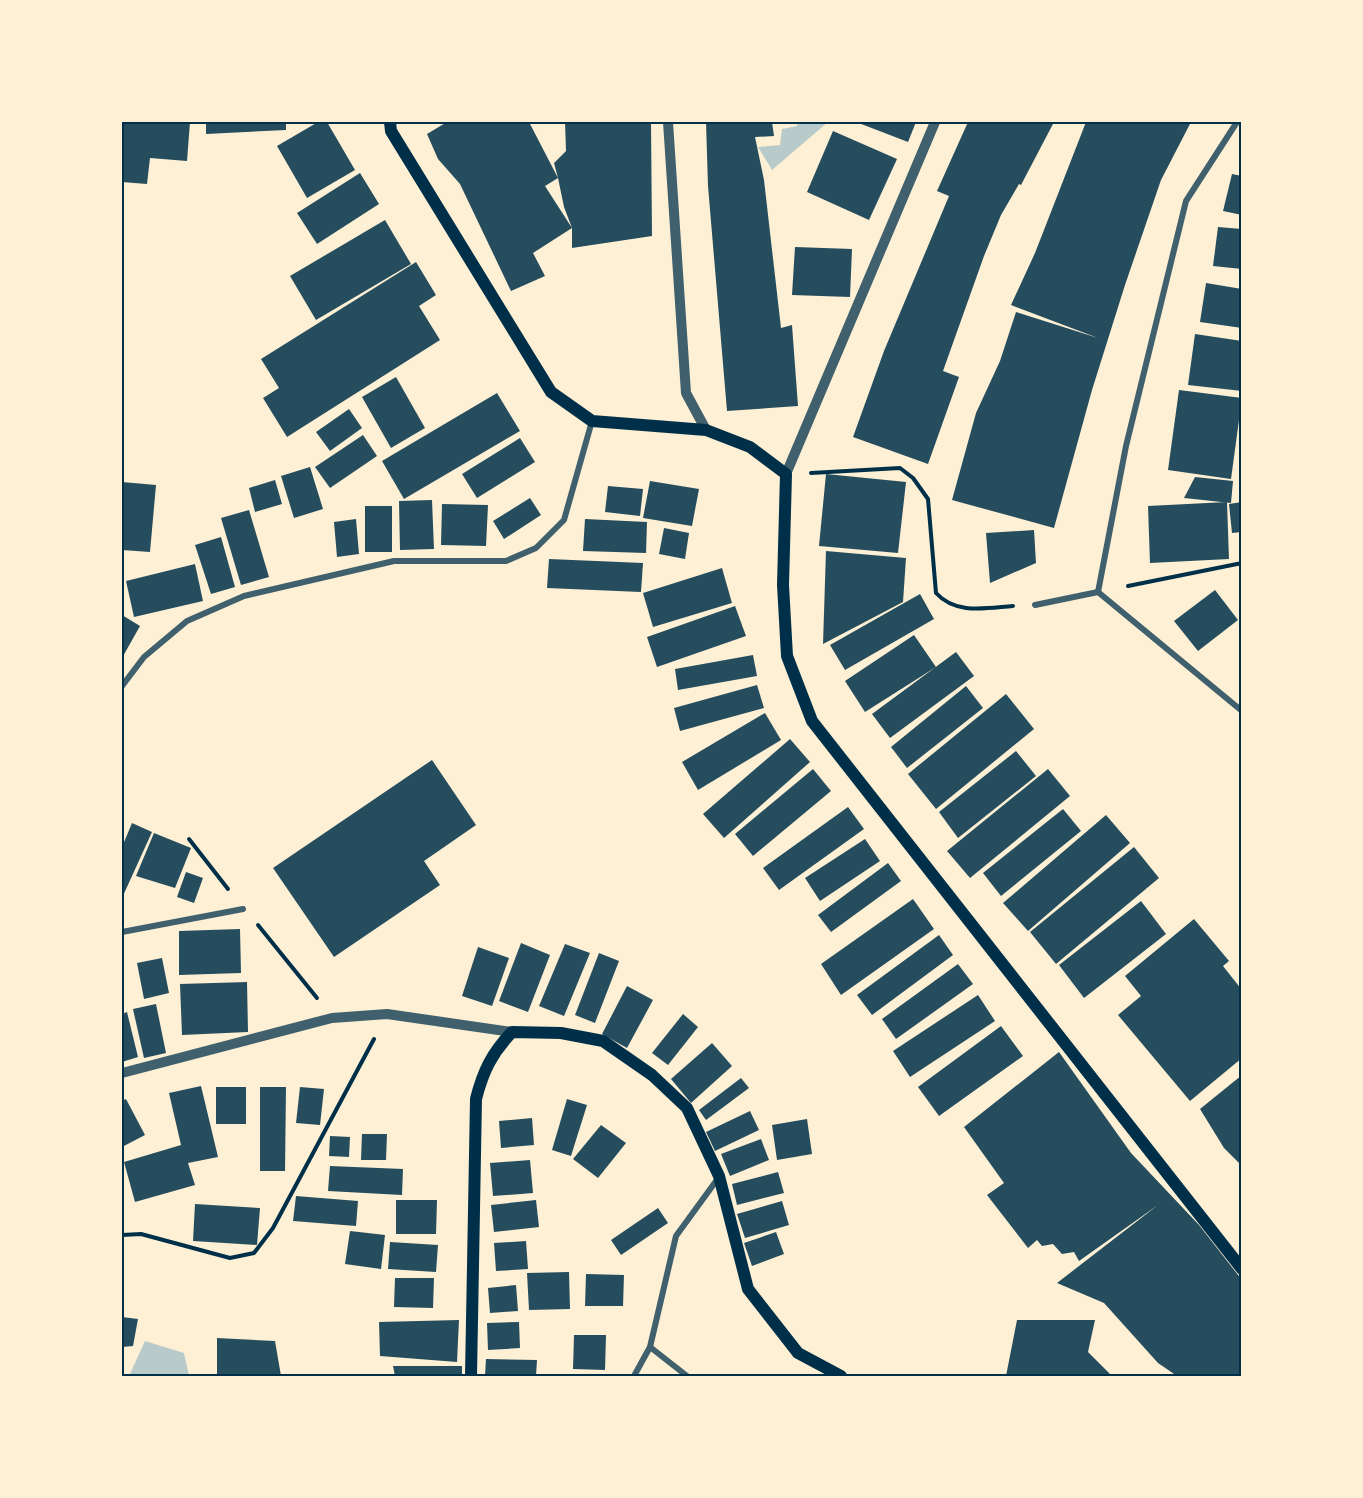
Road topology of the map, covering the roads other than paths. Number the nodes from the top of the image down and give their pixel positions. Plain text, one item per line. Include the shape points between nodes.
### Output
1 (390, 122) edge
2 (668, 122) edge
3 (936, 122) edge
4 (1237, 122) edge
5 (592, 421) junction
6 (706, 430) junction
7 (786, 474) junction
8 (1098, 592) junction
9 (1035, 605) road end
10 (122, 686) edge
11 (1242, 711) edge
12 (243, 909) road end
13 (122, 932) edge
14 (512, 1032) junction
15 (122, 1073) edge
16 (719, 1176) junction
17 (1242, 1269) edge
18 (650, 1347) junction
19 (471, 1377) edge
20 (634, 1377) edge
21 (687, 1377) edge
22 (841, 1377) edge

1 - 5 main road via 391,131 551,392
2 - 6 street via 686,393
3 - 7 street
4 - 8 street via 1186,201 1126,446
5 - 6 main road
5 - 10 street via 564,520 536,548 506,561 394,561 244,596 187,621 144,657
6 - 7 main road via 750,447
7 - 17 main road via 783,585 787,656 812,721
8 - 9 street
8 - 11 street
12 - 13 street
14 - 15 street via 387,1014 332,1018
14 - 16 main road via 561,1033 603,1041 652,1075 687,1108
14 - 19 main road via 483,1071 476,1099
16 - 18 street via 676,1236
16 - 22 main road via 748,1289 798,1353
18 - 20 street
18 - 21 street

